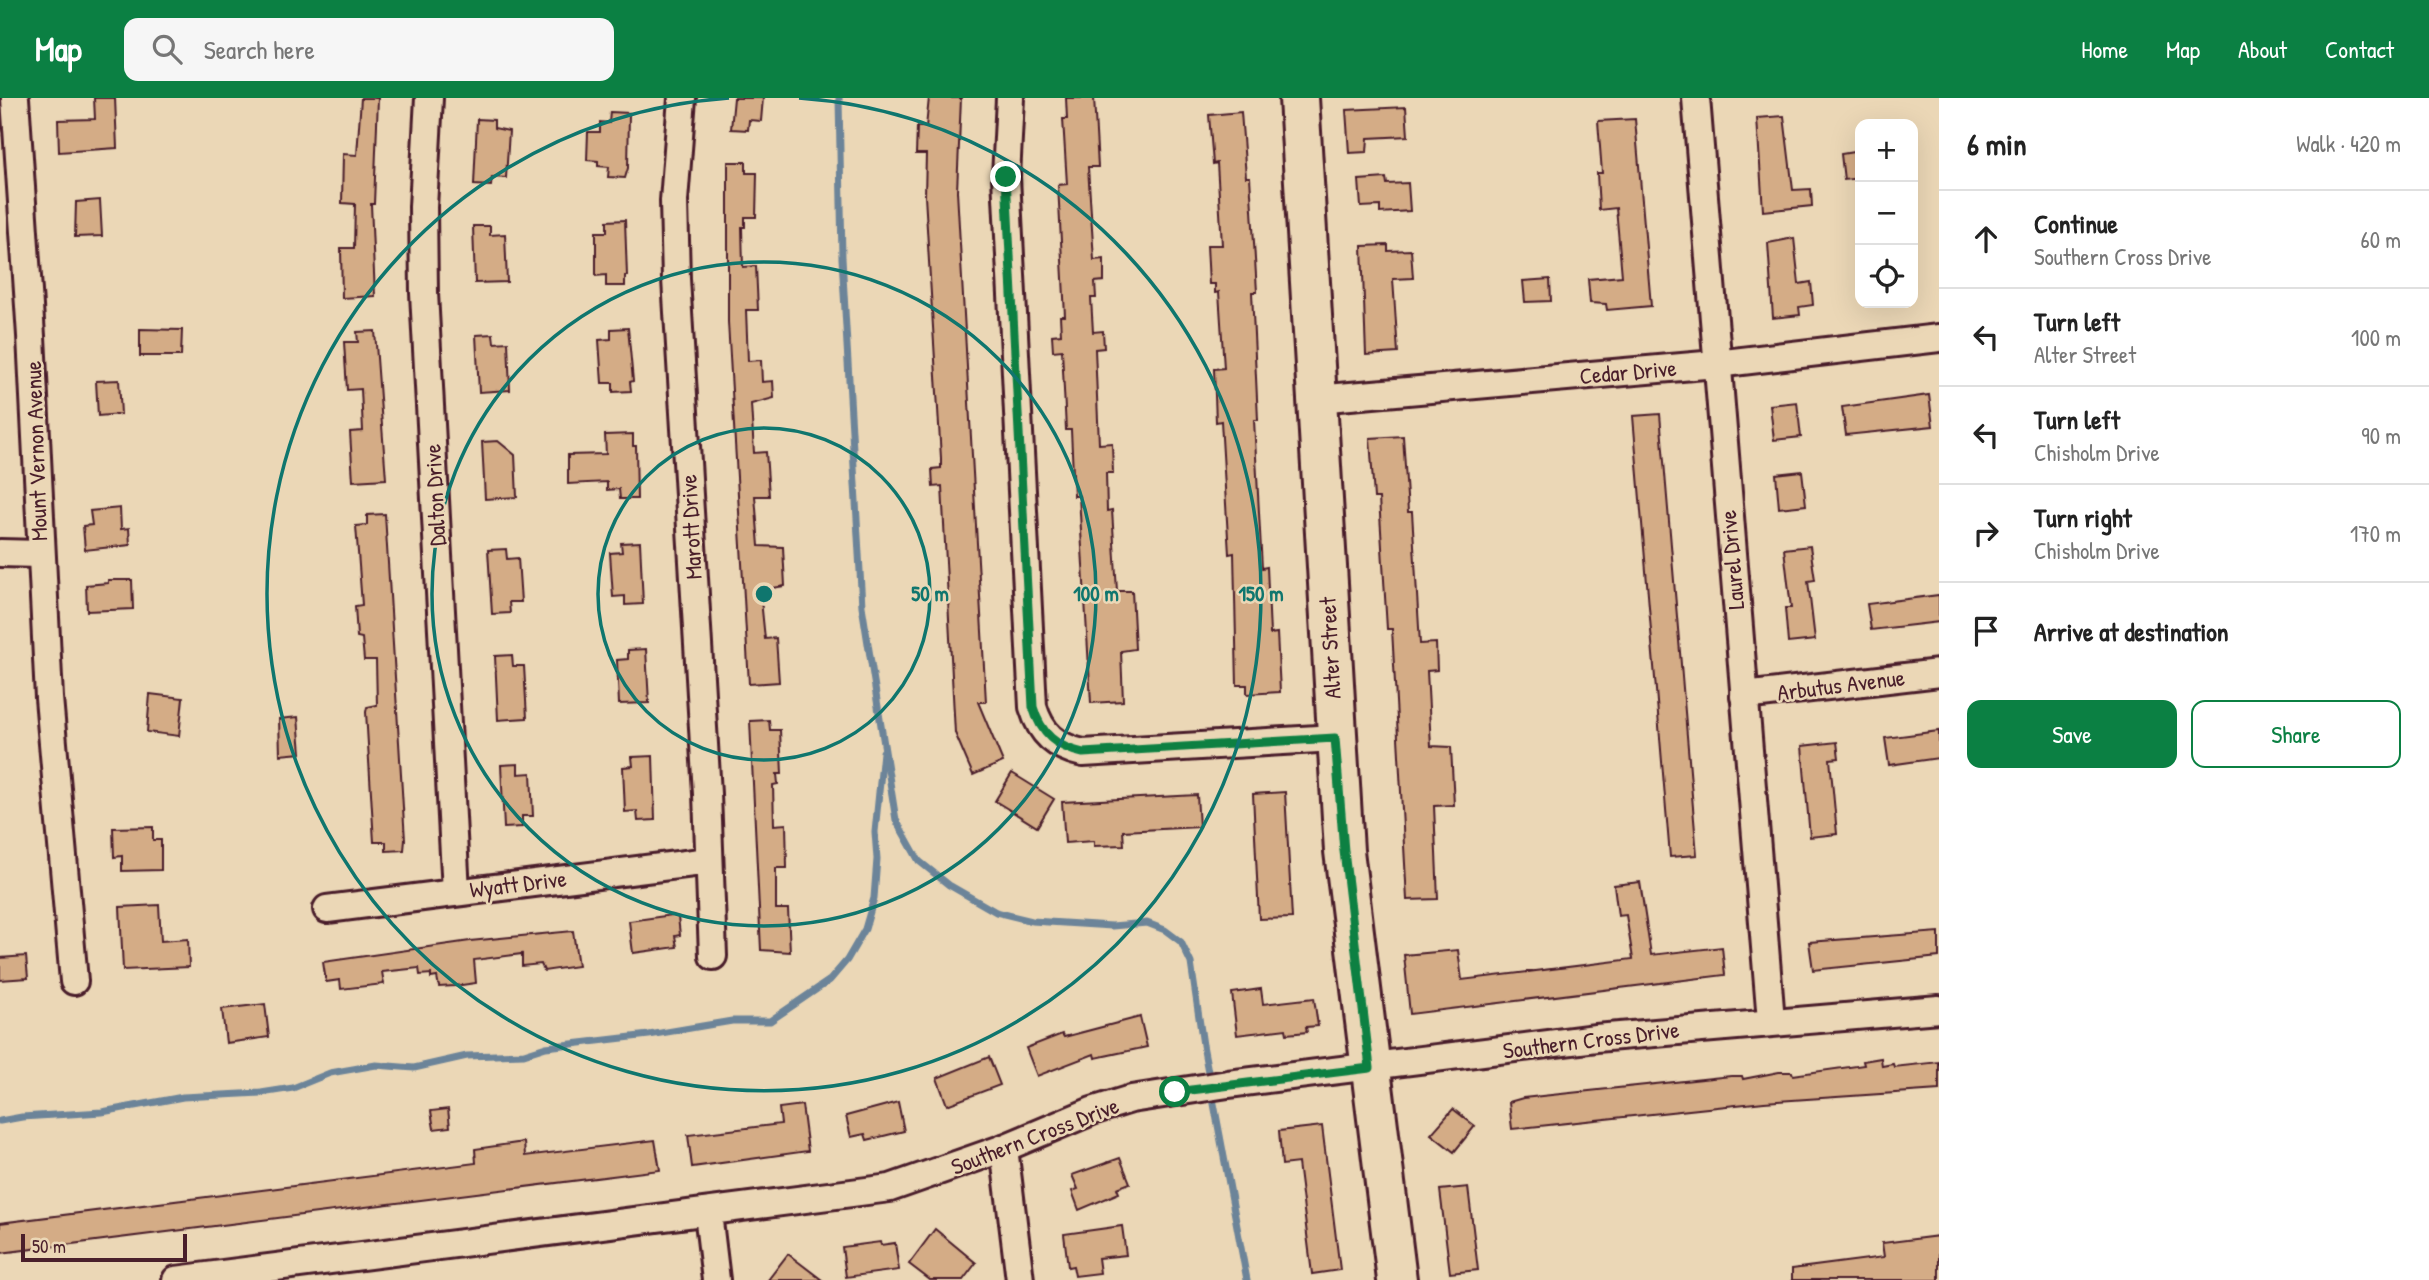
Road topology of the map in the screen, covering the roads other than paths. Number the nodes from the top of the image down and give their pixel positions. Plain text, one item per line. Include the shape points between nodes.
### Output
1 (15, 98) edge
2 (429, 98) edge
3 (682, 98) edge
4 (1010, 98) edge
5 (1299, 98) edge
6 (1696, 98) edge
7 (1939, 338) edge
8 (1716, 364) junction
9 (1316, 399) junction
10 (0, 553) edge
11 (40, 554) junction
12 (1939, 673) edge
13 (1744, 696) junction
14 (1335, 738) junction
15 (709, 861) junction
16 (456, 892) junction
17 (327, 909) dead end
18 (713, 956) dead end
19 (74, 981) dead end
20 (1939, 1009) edge
21 (1771, 1021) junction
22 (1370, 1068) junction
23 (1004, 1148) junction
24 (708, 1213) junction
25 (244, 1275) edge
26 (176, 1280) edge
27 (716, 1280) edge
28 (1020, 1280) edge
29 (1397, 1280) edge

1 - 11 street, Mount Vernon Avenue
2 - 16 street, Dalton Drive via 424,293
3 - 15 street, Marott Drive via 674,201 676,279
4 - 14 street via 1006,177 1033,707 1038,725 1064,749 1083,753
5 - 9 street, Alter Street
6 - 8 street, Laurel Drive
7 - 8 street, Cedar Drive
8 - 9 street, Cedar Drive
8 - 13 street, Laurel Drive
9 - 14 street, Alter Street
10 - 11 street
11 - 19 street, Mount Vernon Avenue
12 - 13 street, Arbutus Avenue
13 - 21 street, Laurel Drive
14 - 22 street, Alter Street
15 - 16 street, Wyatt Drive
15 - 18 street, Marott Drive
16 - 17 street, Wyatt Drive
20 - 21 street, Southern Cross Drive
21 - 22 street, Southern Cross Drive
22 - 23 street, Southern Cross Drive via 1131,1099
22 - 29 street, Alter Street
23 - 24 street, Southern Cross Drive via 890,1188
23 - 28 street
24 - 25 street, Southern Cross Drive
24 - 27 street
25 - 26 street, Southern Cross Drive

